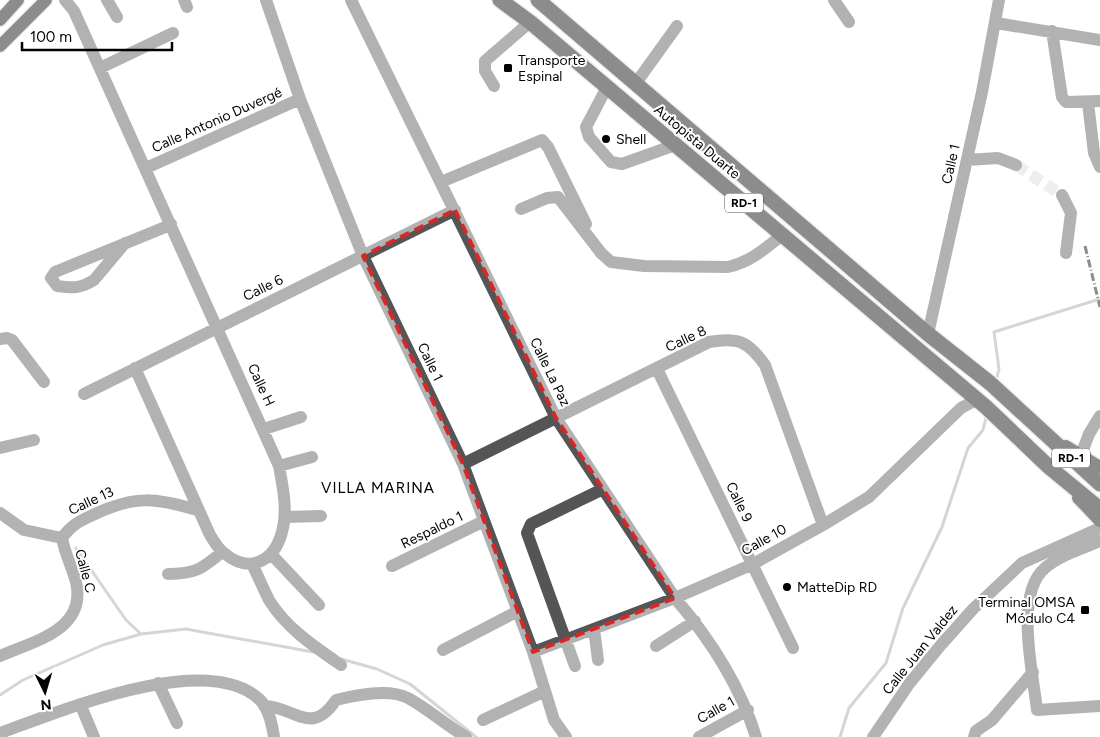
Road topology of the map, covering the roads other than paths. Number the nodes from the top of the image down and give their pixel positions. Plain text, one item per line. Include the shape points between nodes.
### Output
1 (18, 0) edge
2 (46, 0) edge
3 (65, 0) edge
4 (107, 0) edge
5 (266, 0) edge
6 (351, 0) edge
7 (500, 0) edge
8 (538, 0) edge
9 (834, 0) edge
10 (999, 0) edge
11 (117, 17) dead end
12 (0, 20) edge
13 (530, 22) junction
14 (849, 22) dead end
15 (996, 23) junction
16 (677, 26) dead end
17 (1052, 32) junction
18 (173, 33) dead end
19 (1100, 40) edge
20 (0, 46) edge
21 (100, 68) junction
22 (636, 83) junction
23 (494, 86) dead end
24 (607, 87) junction
25 (300, 99) junction
26 (1094, 102) edge
27 (675, 145) junction
28 (967, 160) junction
29 (1016, 165) tunnel mouth
30 (1100, 167) edge
31 (146, 168) junction
32 (441, 182) junction
33 (1062, 195) tunnel mouth
34 (521, 209) dead end
35 (455, 210) junction
36 (171, 224) junction
37 (782, 235) junction
38 (125, 243) junction
39 (601, 253) junction
40 (1066, 253) dead end
41 (362, 256) junction
42 (218, 327) junction
43 (928, 334) junction
44 (0, 339) edge
45 (135, 368) junction
46 (657, 369) junction
47 (44, 382) dead end
48 (84, 394) dead end
49 (981, 403) junction
50 (301, 416) dead end
51 (1100, 416) edge
52 (556, 418) junction
53 (264, 429) junction
54 (1043, 432) junction
55 (34, 440) dead end
56 (0, 448) edge
57 (1081, 456) junction
58 (312, 457) dead end
59 (462, 464) junction
60 (279, 466) junction
61 (1049, 467) junction
62 (1100, 467) edge
63 (1100, 484) edge
64 (603, 489) junction
65 (197, 510) junction
66 (1100, 510) edge
67 (0, 513) edge
68 (321, 516) dead end
69 (285, 517) junction
70 (484, 521) junction
71 (1100, 521) edge
72 (823, 525) junction
73 (1100, 528) edge
74 (62, 538) junction
75 (1100, 541) edge
76 (222, 552) junction
77 (271, 554) junction
78 (252, 564) junction
79 (753, 564) junction
80 (392, 566) dead end
81 (168, 574) dead end
82 (675, 598) junction
83 (319, 605) dead end
84 (518, 611) junction
85 (695, 621) junction
86 (594, 629) junction
87 (566, 640) junction
88 (656, 646) dead end
89 (793, 648) dead end
90 (443, 650) dead end
91 (533, 652) junction
92 (0, 656) edge
93 (598, 660) dead end
94 (341, 665) dead end
95 (575, 666) dead end
96 (1033, 672) junction
97 (158, 683) junction
98 (545, 691) junction
99 (80, 706) junction
100 (264, 706) junction
101 (1100, 706) edge
102 (748, 710) junction
103 (483, 720) dead end
104 (177, 723) dead end
105 (4, 735) edge
106 (94, 737) edge
107 (274, 737) edge
108 (466, 737) edge
109 (566, 737) edge
110 (699, 737) edge
111 (756, 737) edge
112 (873, 737) edge
113 (974, 737) edge

1 - 12 main road
2 - 20 main road
3 - 21 street, Calle H via 74,11
4 - 11 street
5 - 25 street, Calle 1
6 - 32 street, Calle La Paz
7 - 13 highway, Autopista Duarte / RD-1
8 - 22 highway, Autopista Duarte / RD-1
9 - 14 street
10 - 15 street, Calle 1
13 - 23 street via 485,61 485,71
13 - 24 highway, Autopista Duarte / RD-1
15 - 17 street
15 - 28 street, Calle 1
16 - 22 street
17 - 19 street
17 - 26 street via 1062,97 1066,102
18 - 21 street
21 - 31 street, Calle H
22 - 43 highway, Autopista Duarte / RD-1
24 - 27 highway, Autopista Duarte / RD-1
24 - 27 street via 586,127 589,137 611,162 622,164
25 - 31 street, Calle Antonio Duvergé
25 - 41 street, Calle 1
26 - 30 street via 1094,153
27 - 37 highway, Autopista Duarte / RD-1
28 - 29 street via 998,158
28 - 43 street, Calle 1
31 - 36 street, Calle H
32 - 35 street, Calle La Paz
32 - 39 street via 542,140
33 - 40 street via 1071,213
34 - 39 street via 558,197
35 - 41 street, Calle 6
35 - 52 street, Calle La Paz
36 - 38 street
36 - 42 street, Calle H
37 - 39 street via 752,259 728,267 629,264 611,262
37 - 49 highway, Autopista Duarte / RD-1
38 - 38 street via 87,285 75,289 56,286 51,278 55,272
41 - 42 street, Calle 6
41 - 59 street, Calle 1
42 - 45 street, Calle 6
42 - 53 street, Calle H
43 - 54 highway, Autopista Duarte / RD-1 via 990,383
44 - 47 street via 12,340
45 - 48 street, Calle 6
45 - 65 street
46 - 52 street, Calle 8
46 - 72 street, Calle 8 via 709,342 726,339 744,342 754,350 765,365
46 - 79 street, Calle 9
49 - 61 highway, RD-1
49 - 72 street, Calle 10 via 961,408 869,497
50 - 53 street
51 - 57 street
52 - 59 street, Calle 8
52 - 64 street, Calle La Paz
53 - 60 street, Calle H
54 - 57 main road
54 - 63 highway, RD-1
55 - 56 street
57 - 62 main road
58 - 60 street
59 - 70 street, Calle 1
60 - 69 street, Calle H
61 - 66 highway, RD-1
61 - 71 main road
64 - 82 street, Calle La Paz
64 - 87 street via 531,524 527,532
65 - 74 street, Calle 13 via 173,503 125,501 71,526
65 - 76 street
67 - 74 street via 24,530
68 - 69 street
69 - 77 street, Calle H via 277,548
70 - 80 street, Respaldo 1
70 - 84 street, Calle 1
72 - 79 street, Calle 10
73 - 112 street, Calle Juan Valdez via 1022,563 973,609 940,646
74 - 92 street, Calle C via 76,582 78,602 73,617 64,626
75 - 96 street via 1044,568 1031,587 1027,613
76 - 78 street via 237,562
76 - 81 street via 200,570
77 - 78 street via 267,559
77 - 83 street
78 - 94 street via 270,601 285,619 311,644
79 - 82 street, Calle 10
79 - 89 street, Calle 9
82 - 85 street, Calle La Paz
82 - 86 street, Calle 10
84 - 90 street
84 - 91 street, Calle 1
85 - 88 street
85 - 102 street, Calle La Paz via 726,668
86 - 87 street, Calle 10
86 - 93 street
87 - 91 street, Calle 10
87 - 95 street
91 - 98 street, Calle 1
96 - 101 street via 1036,710
96 - 113 street via 992,720 976,731
97 - 99 street
97 - 100 street via 181,680 216,682 252,694
97 - 104 street
98 - 103 street
98 - 109 street, Calle 1 via 554,720
99 - 105 street
99 - 106 street
100 - 107 street
100 - 108 street via 278,706 310,720 329,710 336,700 380,693 406,697
102 - 110 street, Calle 1
102 - 111 street, Calle La Paz

